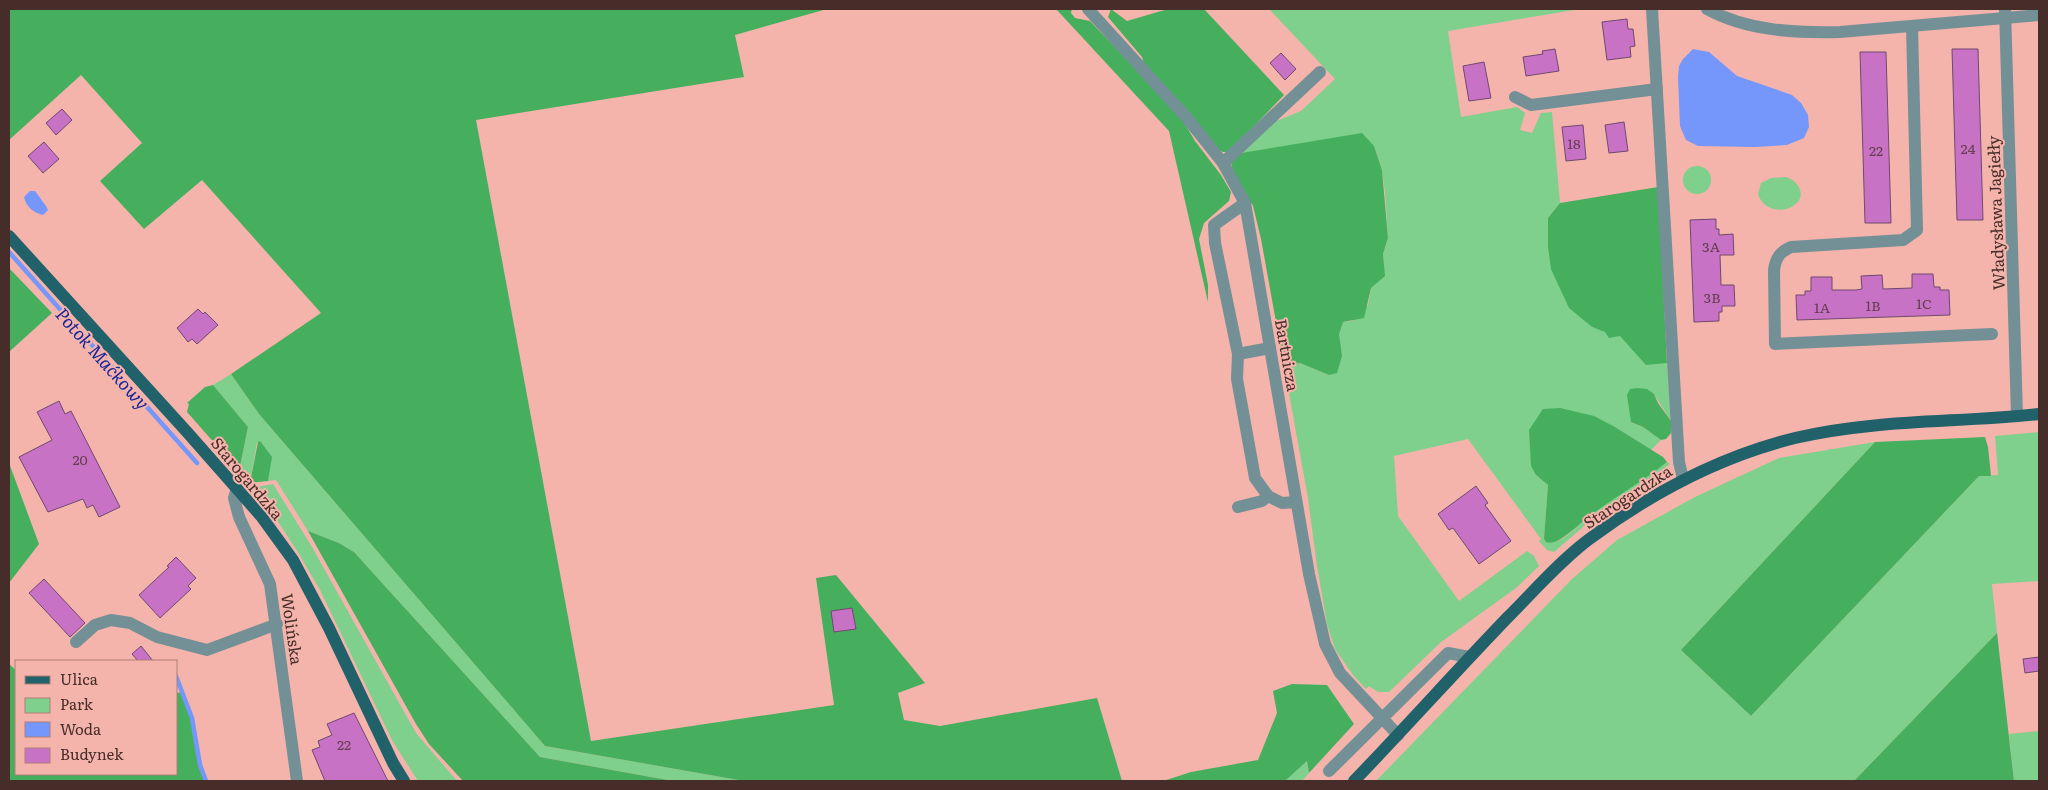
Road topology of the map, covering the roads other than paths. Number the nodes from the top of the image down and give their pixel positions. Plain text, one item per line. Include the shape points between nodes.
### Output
1 (1088, 9) edge
2 (1652, 9) edge
3 (1707, 9) edge
4 (2005, 14) edge
5 (2039, 15) edge
6 (1912, 26) junction
7 (1320, 72) dead end
8 (1657, 90) junction
9 (1515, 97) dead end
10 (1223, 163) junction
11 (1245, 203) junction
12 (9, 236) edge
13 (1992, 334) dead end
14 (1270, 348) junction
15 (1238, 354) junction
16 (2039, 414) edge
17 (2017, 416) junction
18 (1683, 479) junction
19 (237, 488) junction
20 (1268, 496) junction
21 (1296, 502) junction
22 (1238, 507) dead end
23 (277, 624) junction
24 (76, 642) dead end
25 (1469, 657) junction
26 (1381, 718) junction
27 (1398, 736) junction
28 (1329, 771) dead end
29 (297, 781) edge
30 (404, 781) edge
31 (1354, 781) edge

1 - 10 street, Bartnicza via 1187,118
2 - 8 street
3 - 6 street via 1751,26 1790,31 1840,32
4 - 5 street
4 - 6 street
4 - 17 street, Władysława Jagiełły
6 - 13 street via 1917,230 1903,240 1791,247 1781,252 1775,260 1774,270 1775,344
7 - 10 street
8 - 9 street via 1531,105
8 - 18 street via 1679,462
10 - 11 street, Bartnicza
11 - 14 street, Bartnicza
11 - 15 street via 1214,225
12 - 19 main road, Starogardzka
14 - 15 street
14 - 21 street, Bartnicza
15 - 20 street via 1237,379 1255,478
16 - 17 main road, Starogardzka
17 - 18 main road, Starogardzka via 1848,428 1770,445
18 - 25 main road, Starogardzka via 1586,542
19 - 23 street, Wolińska via 234,498 239,517 270,584
19 - 30 main road, Starogardzka via 293,560
20 - 21 street via 1282,503
20 - 22 street via 1262,501
21 - 26 street, Bartnicza via 1325,644 1340,673
23 - 24 street via 207,650 157,637 130,623 111,620 96,625
23 - 29 street, Wolińska
25 - 26 street via 1448,653
25 - 27 main road, Starogardzka
26 - 27 street, Bartnicza
26 - 28 street
27 - 31 main road, Starogardzka

